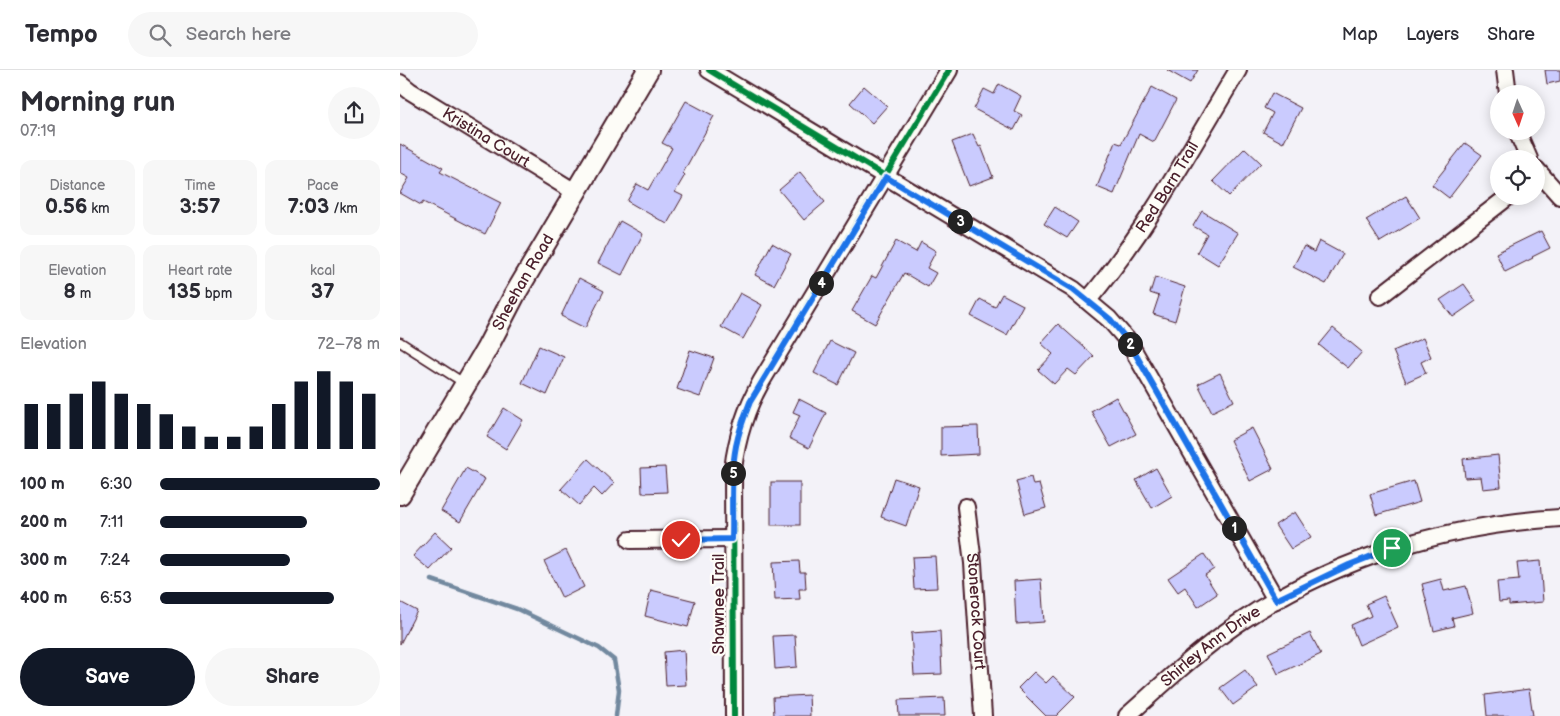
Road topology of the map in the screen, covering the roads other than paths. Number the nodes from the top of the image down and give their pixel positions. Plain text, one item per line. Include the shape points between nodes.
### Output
1 (648, 70) edge
2 (709, 70) edge
3 (949, 70) edge
4 (1238, 70) edge
5 (1505, 70) edge
6 (400, 83) edge
7 (1507, 85) edge
8 (886, 177) junction
9 (1545, 181) edge
10 (575, 192) junction
11 (1560, 196) edge
12 (1497, 205) edge
13 (1380, 296) dead end
14 (1088, 300) junction
15 (400, 342) edge
16 (466, 384) junction
17 (400, 494) edge
18 (966, 507) dead end
19 (1560, 518) edge
20 (732, 539) junction
21 (630, 540) dead end
22 (1276, 600) junction
23 (734, 716) edge
24 (982, 716) edge
25 (1127, 716) edge

1 - 10 street, Sheehan Road
2 - 8 street
3 - 8 street, Shawnee Trail
4 - 14 street, Red Barn Trail via 1139,231
5 - 7 street
6 - 10 street, Kristina Court
8 - 14 street
8 - 20 street, Shawnee Trail via 750,402 736,446
9 - 11 street
10 - 16 street, Sheehan Road
12 - 13 street
14 - 22 street via 1128,341
15 - 16 lane
16 - 17 street, Sheehan Road
18 - 24 street, Stonerock Court via 973,563
19 - 22 street, Shirley Ann Drive via 1484,526 1392,548
20 - 21 street
20 - 23 street, Shawnee Trail
22 - 25 street, Shirley Ann Drive via 1237,624 1194,657

